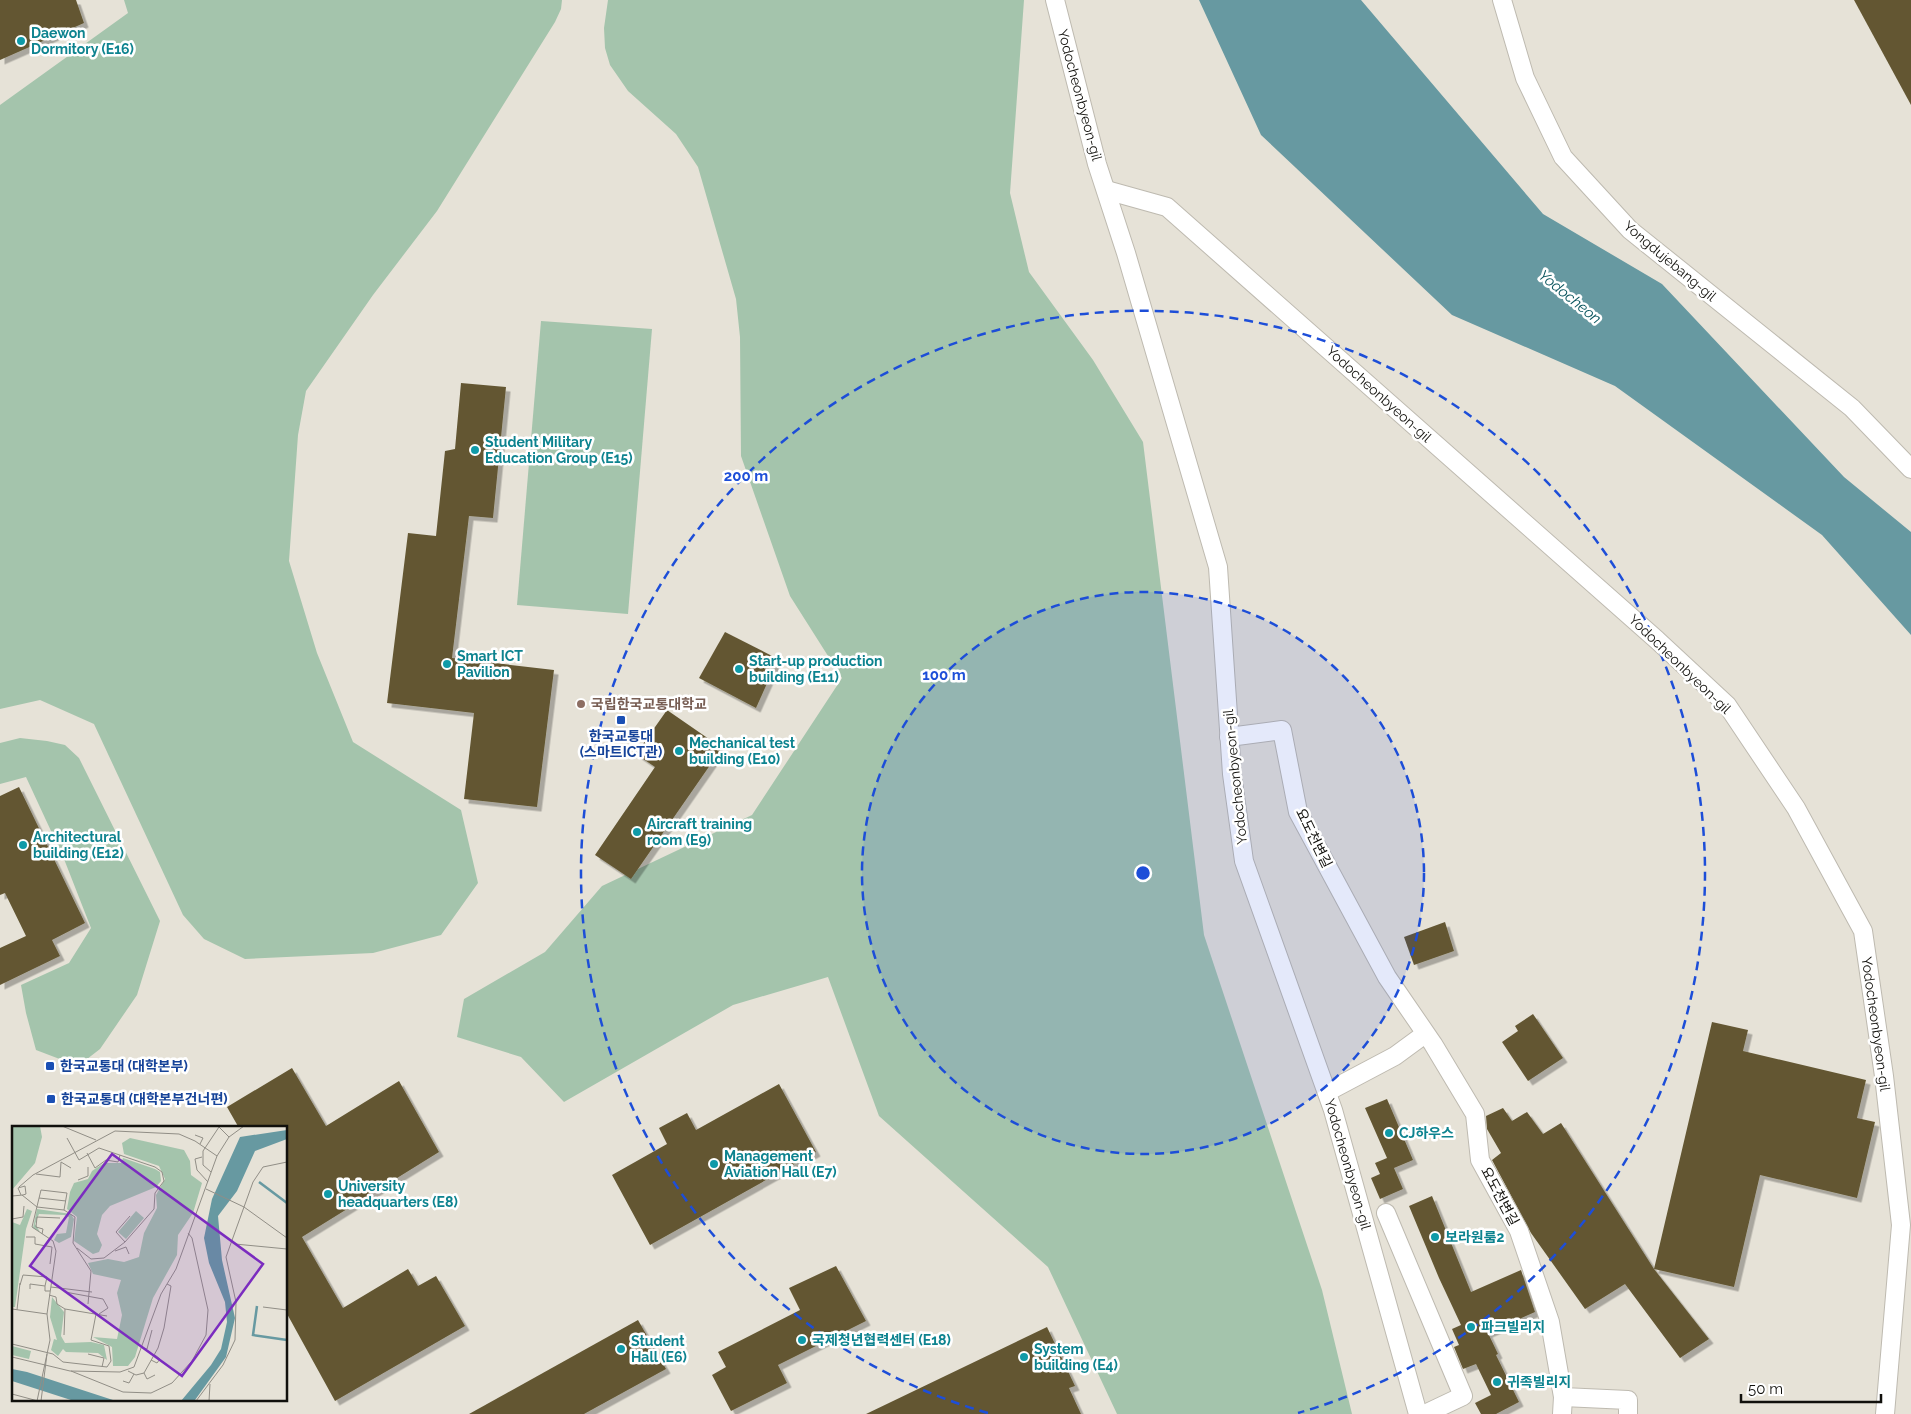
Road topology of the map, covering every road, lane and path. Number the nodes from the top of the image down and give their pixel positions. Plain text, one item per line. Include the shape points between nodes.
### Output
1 (1055, 0) edge
2 (1502, 0) edge
3 (1106, 190) junction
4 (1911, 468) edge
5 (1229, 737) junction
6 (1425, 1034) junction
7 (1327, 1092) junction
8 (1386, 1213) dead end
9 (1563, 1406) edge
10 (1418, 1414) edge
11 (1425, 1414) edge
12 (1628, 1414) edge
13 (1885, 1414) edge

1 - 3 street, Yodocheonbyeon-gil
2 - 4 street, Yongdujebang-gil via 1525,78 1563,157 1630,230 1852,408
3 - 5 street, Yodocheonbyeon-gil via 1218,566
3 - 13 street, Yodocheonbyeon-gil via 1167,206 1657,640 1727,705 1796,808 1862,930 1884,1076 1901,1225
5 - 6 street, 요도천변길 via 1282,730 1298,812 1387,977
5 - 7 street, Yodocheonbyeon-gil via 1244,861
6 - 7 street via 1395,1056
6 - 9 street, 요도천변길 via 1475,1114 1480,1160 1519,1231 1550,1322
7 - 10 street, Yodocheonbyeon-gil
8 - 11 street via 1463,1396
9 - 12 street, 요도천변길 via 1628,1400

